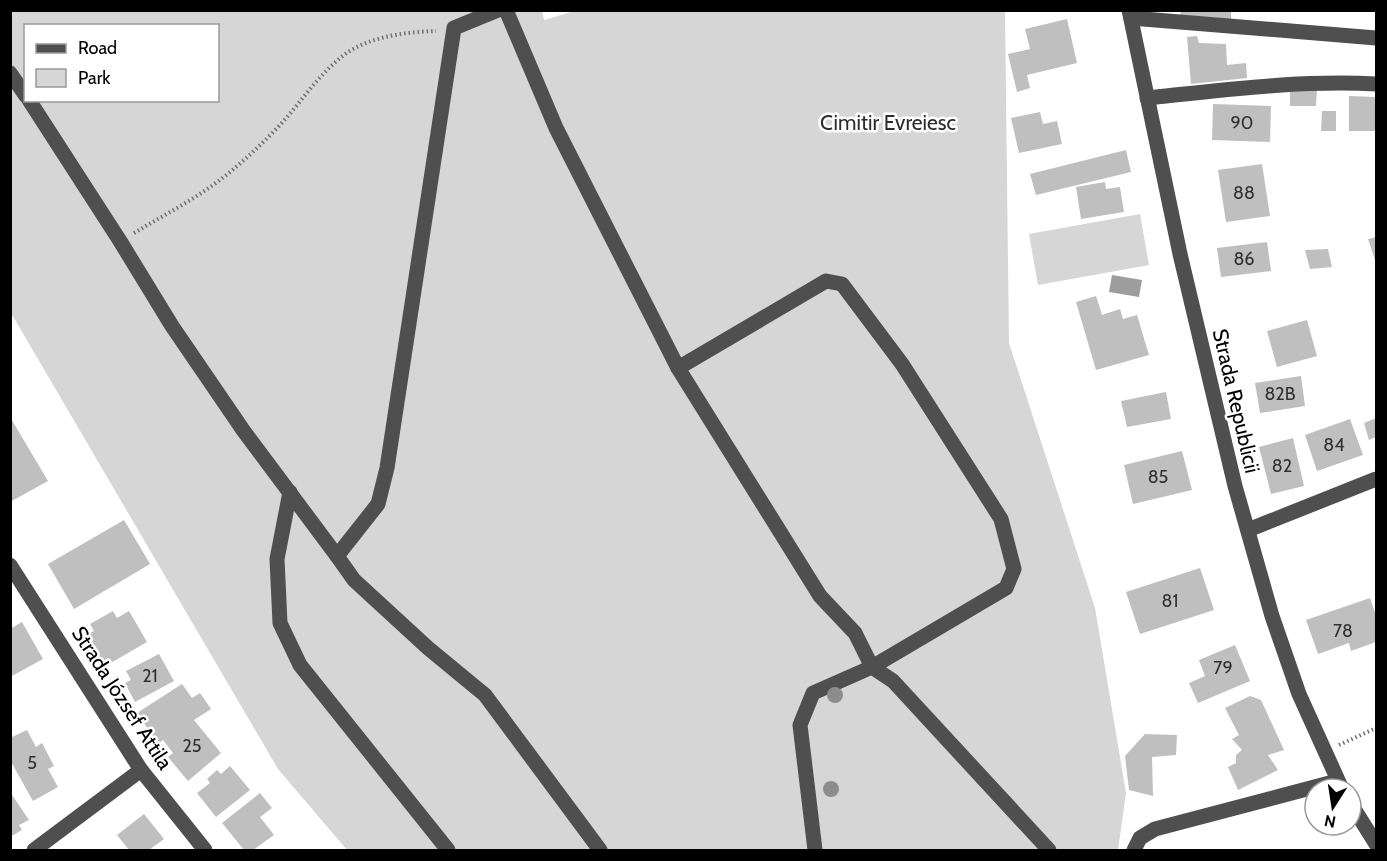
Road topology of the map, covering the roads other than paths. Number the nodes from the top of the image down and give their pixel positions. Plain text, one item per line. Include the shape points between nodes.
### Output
1 (498, 10) edge
2 (506, 10) edge
3 (1130, 14) edge
4 (1377, 38) edge
5 (10, 73) edge
6 (1377, 84) edge
7 (24, 93) edge
8 (1147, 98) junction
9 (30, 102) edge
10 (678, 368) junction
11 (1377, 479) edge
12 (290, 492) junction
13 (1248, 530) junction
14 (337, 556) junction
15 (10, 565) edge
16 (872, 667) junction
17 (141, 770) junction
18 (1336, 777) edge
19 (1303, 794) edge
20 (1363, 822) edge
21 (1377, 844) edge
22 (34, 850) edge
23 (204, 850) edge
24 (448, 850) edge
25 (600, 850) edge
26 (815, 850) edge
27 (1049, 850) edge
28 (1134, 850) edge

1 - 14 street via 454,28 387,468 378,504
2 - 10 street via 556,128
3 - 4 street
3 - 8 street, Strada Republicii
5 - 7 street
6 - 8 street via 1267,86
8 - 13 street, Strada Republicii
9 - 12 street via 172,326
10 - 16 street via 820,596 855,633
10 - 16 street via 826,281 842,284 902,364 1001,519 1014,569 1006,588
11 - 13 street
12 - 14 street
12 - 24 street via 277,559 280,623 300,665
13 - 18 street, Strada Republicii via 1295,683
14 - 25 street via 354,580 406,629 485,695
15 - 17 street, Strada József Attila
16 - 26 street via 813,693 800,725
16 - 27 street via 893,681
17 - 22 street
17 - 23 street, Strada József Attila
19 - 28 street via 1149,831
20 - 21 street

